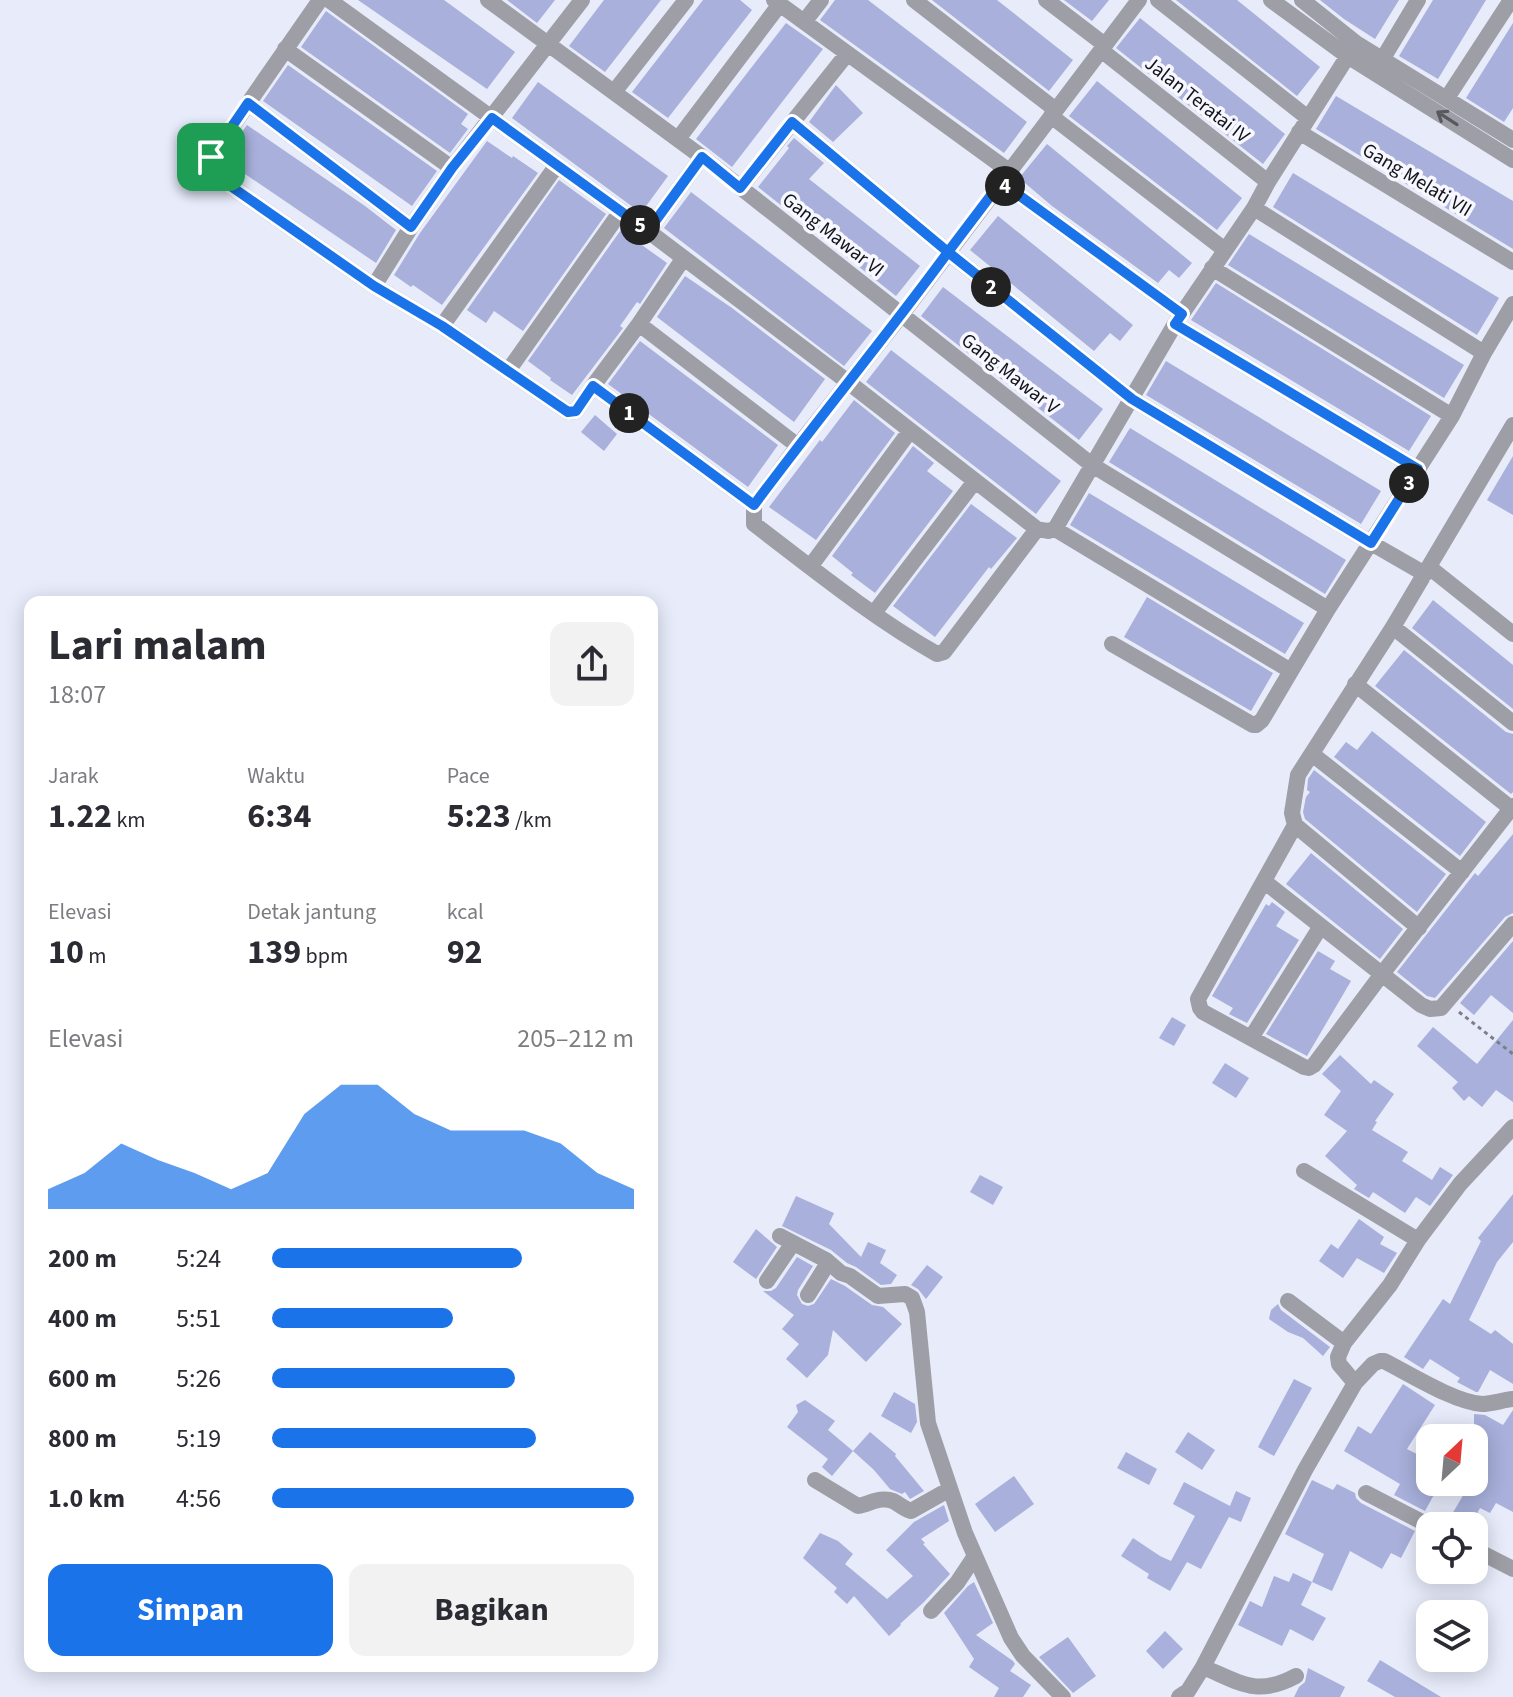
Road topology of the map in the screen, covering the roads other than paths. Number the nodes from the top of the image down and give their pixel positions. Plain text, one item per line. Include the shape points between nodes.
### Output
1 (320, 0) edge
2 (329, 0) edge
3 (488, 0) edge
4 (582, 0) edge
5 (686, 0) edge
6 (821, 0) edge
7 (914, 0) edge
8 (1046, 0) edge
9 (1139, 0) edge
10 (1158, 0) edge
11 (1271, 0) edge
12 (1302, 0) edge
13 (1418, 0) edge
14 (1511, 0) edge
15 (777, 2) edge
16 (804, 22) junction
17 (549, 44) junction
18 (1103, 48) junction
19 (285, 49) junction
20 (1352, 50) junction
21 (847, 54) junction
22 (1382, 60) junction
23 (614, 92) junction
24 (1447, 98) junction
25 (248, 103) junction
26 (1054, 113) junction
27 (492, 118) junction
28 (792, 122) junction
29 (1304, 125) junction
30 (678, 139) junction
31 (1513, 140) edge
32 (702, 157) junction
33 (1513, 160) edge
34 (557, 165) junction
35 (452, 168) junction
36 (1005, 177) junction
37 (1268, 182) junction
38 (740, 188) junction
39 (1254, 208) junction
40 (621, 211) junction
41 (411, 227) junction
42 (648, 231) junction
43 (1225, 250) junction
44 (948, 252) junction
45 (683, 259) junction
46 (1513, 262) edge
47 (1212, 268) junction
48 (374, 286) junction
49 (1513, 304) edge
50 (902, 314) junction
51 (1179, 319) junction
52 (639, 324) junction
53 (442, 326) junction
54 (1484, 353) junction
55 (508, 371) junction
56 (848, 382) junction
57 (593, 386) junction
58 (1132, 399) junction
59 (1452, 416) junction
60 (1513, 425) edge
61 (910, 431) junction
62 (798, 446) junction
63 (1092, 465) junction
64 (1418, 469) junction
65 (975, 481) junction
66 (754, 505) junction
67 (1037, 529) junction
68 (1055, 529) junction
69 (1371, 543) junction
70 (810, 567) junction
71 (1427, 570) junction
72 (1328, 609) junction
73 (874, 613) junction
74 (1393, 627) junction
75 (1513, 634) edge
76 (1112, 644) dead end
77 (1291, 671) junction
78 (1355, 684) junction
79 (1513, 723) edge
80 (1312, 754) junction
81 (1512, 808) edge
82 (1295, 825) junction
83 (1462, 872) junction
84 (1265, 882) junction
85 (1513, 924) edge
86 (1321, 926) junction
87 (1419, 928) junction
88 (1382, 974) junction
89 (1251, 1038) junction
90 (1513, 1127) edge
91 (1304, 1171) dead end
92 (1418, 1240) junction
93 (828, 1263) junction
94 (767, 1281) dead end
95 (808, 1295) dead end
96 (1288, 1301) dead end
97 (1344, 1343) junction
98 (1348, 1375) junction
99 (1513, 1399) edge
100 (815, 1480) dead end
101 (950, 1489) junction
102 (1366, 1493) dead end
103 (1416, 1519) edge
104 (975, 1556) junction
105 (1488, 1556) edge
106 (1513, 1569) edge
107 (931, 1611) dead end
108 (1203, 1667) junction
109 (1296, 1676) dead end
110 (1063, 1697) edge
111 (1179, 1697) edge

1 - 19 street
2 - 27 street
3 - 17 street, Gang Mawar VI
4 - 17 street
5 - 23 street
6 - 16 street
7 - 26 street
8 - 18 street, Jalan Teratai IV
9 - 18 street
10 - 29 street, Gang Melati VII
11 - 20 street
12 - 20 street
13 - 22 street
14 - 24 street
15 - 16 street
15 - 30 street
16 - 21 street
17 - 23 street, Gang Mawar VI
17 - 27 street
18 - 26 street
18 - 37 street, Jalan Teratai IV
19 - 25 street
19 - 35 street
20 - 22 street
20 - 29 street
33 -> 20 street
21 - 28 street
21 - 36 street
22 - 24 street
23 - 30 street, Gang Mawar VI
24 - 31 street
25 - 41 street
25 - 48 street via 211,157 209,171
26 - 36 street
26 - 43 street
27 - 34 street
27 - 35 street
28 - 38 street
28 - 44 street
29 - 37 street
29 - 46 street, Gang Melati VII
30 - 32 street, Gang Mawar VI
32 - 38 street, Gang Mawar VI
32 - 42 street
34 - 40 street
34 - 53 street
35 - 41 street
36 - 44 street
36 - 51 street
37 - 39 street
38 - 50 street, Gang Mawar VI
39 - 43 street
39 - 54 street
40 - 42 street
40 - 55 street
41 - 48 street
42 - 45 street
43 - 47 street
44 - 50 street
44 - 58 street
45 - 52 street
45 - 56 street
47 - 51 street
47 - 59 street
48 - 53 street
49 - 54 street
50 - 56 street
50 - 63 street, Gang Mawar V
51 - 58 street
51 - 64 street
52 - 57 street
52 - 62 street
53 - 55 street
54 - 59 street
55 - 57 street via 568,412 576,411
56 - 61 street
56 - 62 street
57 - 66 street
58 - 63 street
58 - 69 street
59 - 64 street
60 - 71 street
61 - 65 street
61 - 70 street
62 - 66 street
63 - 68 street
63 - 72 street, Gang Mawar V
64 - 69 street
65 - 67 street
65 - 73 street
66 - 70 street via 754,524
67 - 68 street
67 - 73 street via 942,654
68 - 77 street
69 - 71 street
69 - 72 street
70 - 73 street
71 - 74 street
71 - 75 street
72 - 77 street
74 - 78 street
74 - 79 street
76 - 77 street via 1253,725 1262,720
78 - 80 street
78 - 81 street
80 - 82 street via 1298,775
80 - 83 street
81 - 83 street
82 - 84 street
82 - 87 street
83 - 87 street
84 - 86 street
84 - 89 street via 1198,999 1203,1012
85 - 88 street via 1441,1008 1426,1008
86 - 88 street
86 - 89 street
87 - 88 street
88 - 89 street via 1311,1067
90 - 92 street
91 - 92 street
92 - 97 street
93 - 94 street via 787,1240
93 - 95 street
93 - 101 street via 878,1296 912,1298 928,1423
96 - 97 street
97 - 98 street via 1339,1351
98 - 99 street via 1384,1361 1482,1404
98 - 108 street
100 - 101 street via 858,1506 887,1500 911,1511
101 - 104 street
102 - 103 street
104 - 107 street
104 - 110 street via 1011,1638
105 - 106 street
108 - 109 street via 1258,1690
108 - 111 street

